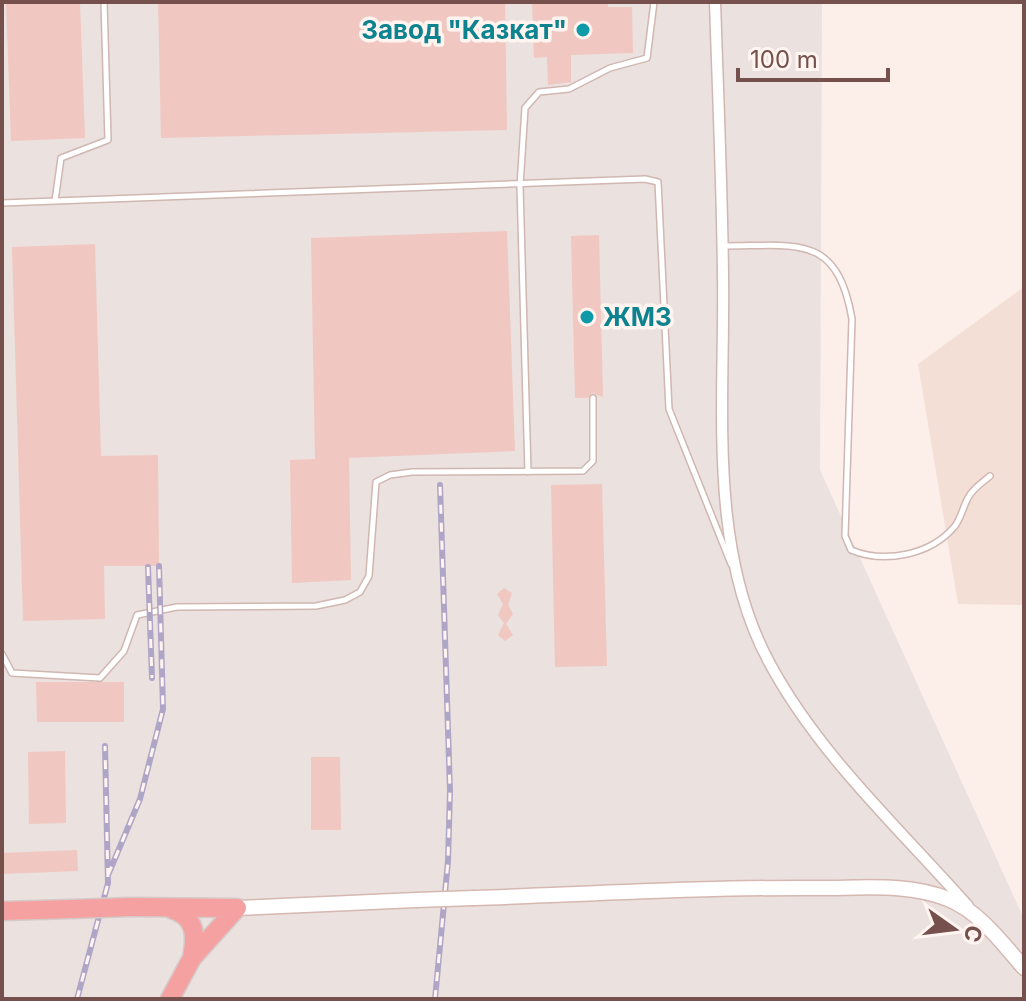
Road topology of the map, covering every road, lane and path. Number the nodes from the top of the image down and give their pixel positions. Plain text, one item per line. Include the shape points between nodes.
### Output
1 (104, 2) edge
2 (654, 2) edge
3 (715, 2) edge
4 (520, 186) junction
5 (55, 201) junction
6 (2, 203) edge
7 (723, 246) junction
8 (593, 398) dead end
9 (528, 472) junction
10 (990, 476) dead end
11 (734, 572) junction
12 (2, 654) edge
13 (165, 908) junction
14 (237, 908) junction
15 (8, 911) edge
16 (985, 925) junction
17 (192, 958) junction
18 (1020, 964) edge
19 (170, 999) edge

1 - 5 lane via 108,140 61,158
2 - 4 lane via 647,58 610,68 569,89 539,92 525,108
3 - 7 street
4 - 5 lane
4 - 9 lane
4 - 11 lane via 658,182 669,409
5 - 6 lane
7 - 10 lane via 791,246 822,254 847,292 852,319 845,536 851,550 871,556 923,550 957,524 969,495
7 - 11 street via 726,514
8 - 9 lane via 593,461 583,471
9 - 12 lane via 412,472 376,482 369,576 360,592 345,600 316,606 177,607 137,615 124,651 100,678 12,673
11 - 16 street via 769,662 810,729
13 - 14 highway
13 - 15 highway, bridge
13 - 17 highway via 187,917 194,928
14 - 16 main road, bridge via 886,888 945,898
14 - 17 highway
16 - 18 main road
17 - 19 highway

